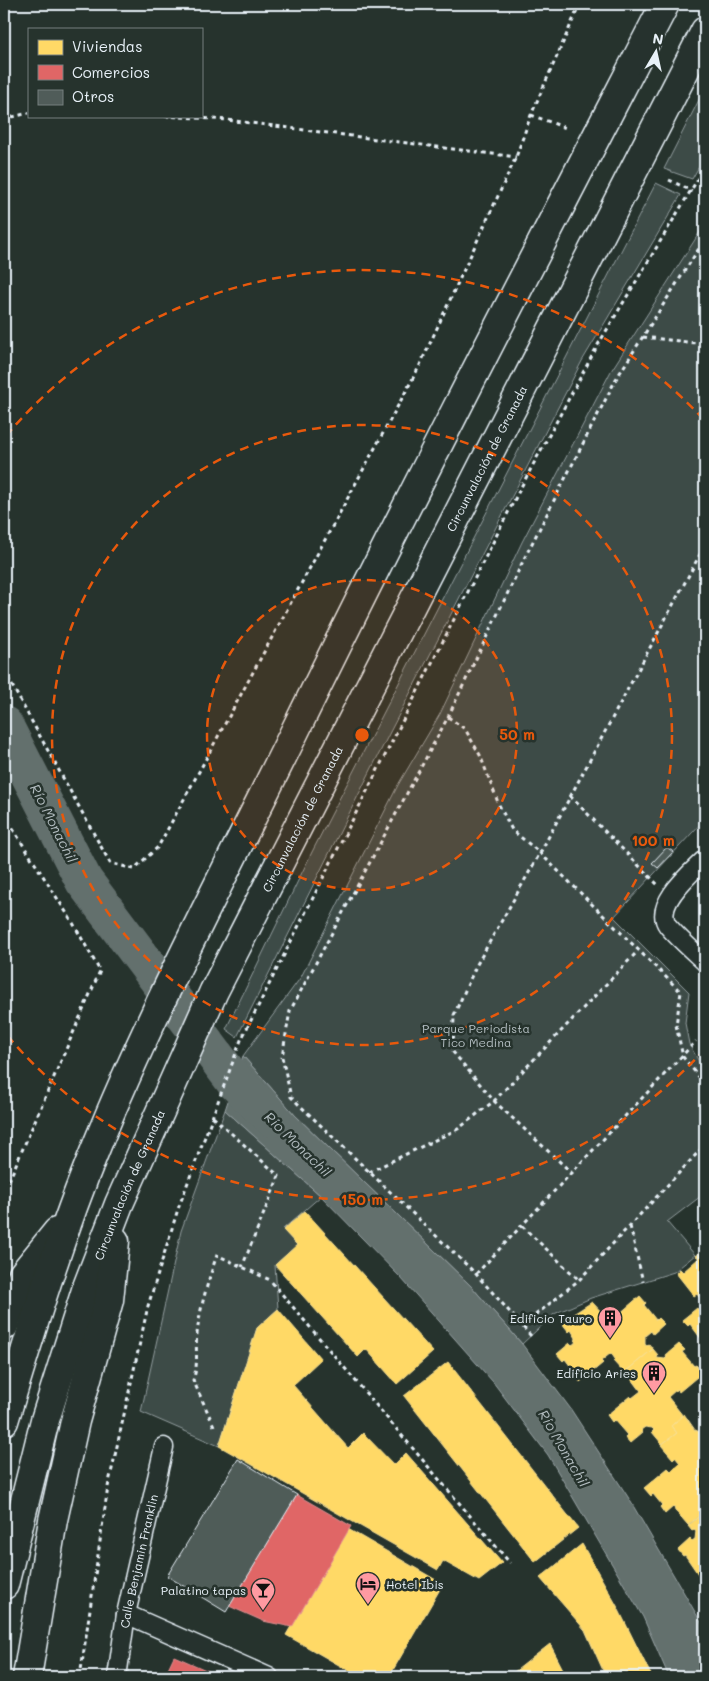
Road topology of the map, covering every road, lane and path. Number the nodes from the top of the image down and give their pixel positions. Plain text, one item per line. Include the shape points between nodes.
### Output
1 (580, 4) edge
2 (665, 4) edge
3 (705, 31) edge
4 (28, 113) edge
5 (531, 114) junction
6 (196, 118) edge
7 (4, 119) edge
8 (566, 128) dead end
9 (516, 157) junction
10 (705, 167) edge
11 (669, 180) dead end
12 (692, 191) junction
13 (705, 239) edge
14 (643, 337) junction
15 (705, 346) edge
16 (705, 545) edge
17 (4, 671) edge
18 (448, 717) junction
19 (570, 796) junction
20 (4, 815) edge
21 (540, 853) junction
22 (705, 858) edge
23 (659, 886) dead end
24 (638, 951) junction
25 (705, 962) edge
26 (696, 1041) dead end
27 (683, 1057) junction
28 (705, 1084) edge
29 (494, 1101) junction
30 (213, 1117) junction
31 (705, 1145) edge
32 (368, 1172) junction
33 (573, 1174) junction
34 (4, 1192) edge
35 (118, 1204) junction
36 (71, 1215) junction
37 (522, 1226) junction
38 (630, 1226) junction
39 (242, 1267) junction
40 (476, 1274) junction
41 (579, 1280) junction
42 (643, 1282) dead end
43 (523, 1325) junction
44 (4, 1326) edge
45 (531, 1336) dead end
46 (4, 1421) edge
47 (214, 1426) dead end
48 (164, 1447) dead end
49 (510, 1563) dead end
50 (4, 1585) edge
51 (126, 1614) junction
52 (27, 1677) edge
53 (80, 1677) edge
54 (117, 1677) edge
55 (269, 1677) edge

1 - 5 path
2 - 36 highway via 385,547 146,1034 96,1147
3 - 35 highway, Circunvalación de Granada via 214,991
4 - 7 path
5 - 8 path
5 - 9 path
6 - 9 path
9 - 17 path via 419,367 158,847 134,869 110,863
10 - 12 path
11 - 12 path
12 - 30 path via 599,343 521,487 241,1040
13 - 14 path
14 - 15 path via 696,342
14 - 18 path via 616,379 524,557
16 - 19 path
18 - 21 path via 465,729 480,754 512,830
18 - 32 path via 290,1011 282,1057 291,1097
19 - 21 path
19 - 23 path
20 - 34 path via 100,971
21 - 24 path
21 - 29 path via 476,966 454,1015 453,1052
22 - 25 street via 670,897 665,910 667,925
24 - 27 path via 681,992 676,1025
24 - 29 path
26 - 27 path
27 - 28 path
27 - 33 path
29 - 32 path via 458,1129
29 - 33 path
30 - 39 path via 279,1176
30 - 53 path via 178,1209 148,1306 108,1487
31 - 38 path
32 - 40 path
33 - 37 path
35 - 50 highway, Circunvalación de Granada via 87,1287 45,1420
35 - 52 highway via 109,1300 75,1421 52,1520
36 - 44 highway via 23,1274
36 - 46 highway
37 - 40 path
37 - 41 path
38 - 41 path
38 - 42 path
39 - 47 path via 218,1255 207,1284 196,1335 197,1369 193,1380
39 - 49 path via 270,1280
40 - 43 path
41 - 43 path
43 - 45 path
48 - 51 street, Calle Benjamin Franklin
51 - 54 street, Calle Benjamin Franklin
51 - 55 street

